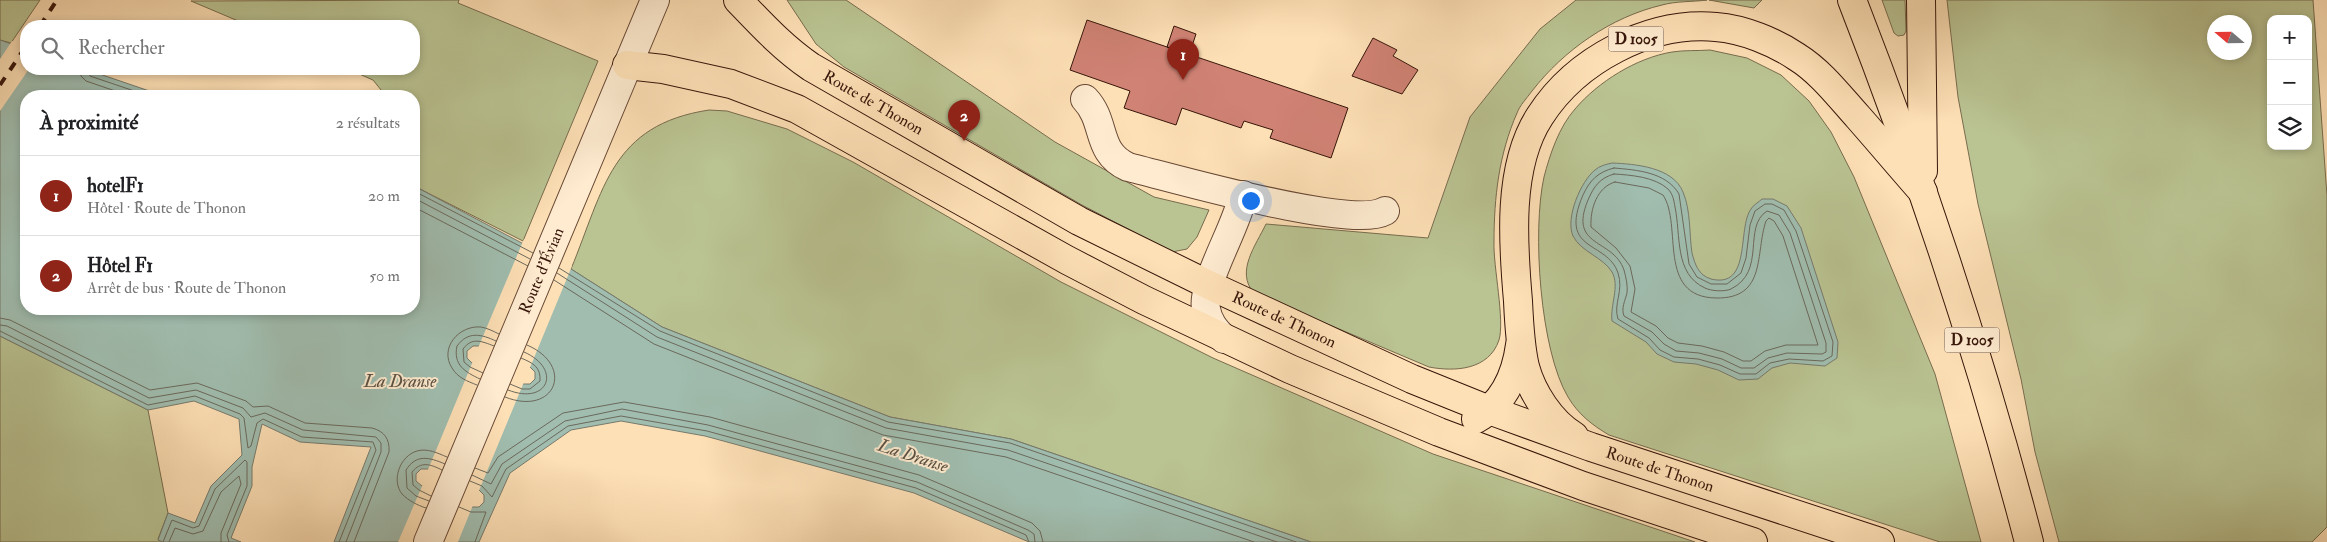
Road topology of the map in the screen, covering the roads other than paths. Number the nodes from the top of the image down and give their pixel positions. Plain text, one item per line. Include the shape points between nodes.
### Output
1 (655, 0) edge
2 (738, 0) edge
3 (1852, 0) edge
4 (1922, 0) edge
5 (628, 65) junction
6 (1085, 99) dead end
7 (1923, 192) junction
8 (1243, 195) junction
9 (1385, 211) dead end
10 (1209, 285) junction
11 (1224, 339) junction
12 (1521, 341) junction
13 (1489, 410) junction
14 (1439, 432) junction
15 (1591, 446) junction
16 (428, 542) edge
17 (1753, 542) edge
18 (1880, 542) edge
19 (2029, 542) edge

1 - 5 street, Route d'Évian
2 - 10 main road, Route de Thonon via 784,47 811,67 1079,221
3 - 7 main road, D 1005
4 - 7 main road, D 1005
5 - 11 main road via 731,84 797,108 1067,260
5 - 16 street, Route d'Évian
6 - 8 street via 1094,112 1109,154 1117,162
7 - 12 main road, D 1005 via 1820,74 1796,56 1745,33 1718,27 1689,26 1634,40 1600,58 1559,92 1539,116 1526,146 1518,176 1514,255
7 - 19 main road, D 1005 via 1972,339
8 - 9 street via 1308,210 1370,215
8 - 10 street
10 - 11 street via 1206,309 1215,330
10 - 13 main road, Route de Thonon via 1404,375
11 - 14 main road
12 - 13 main road, D 1005 via 1518,363 1510,384
12 - 15 main road, D 1005 via 1532,384 1550,414 1569,433
13 - 14 main road, D 1005 via 1461,427
13 - 15 main road, Route de Thonon
14 - 17 main road via 1583,486
15 - 18 main road, Route de Thonon

